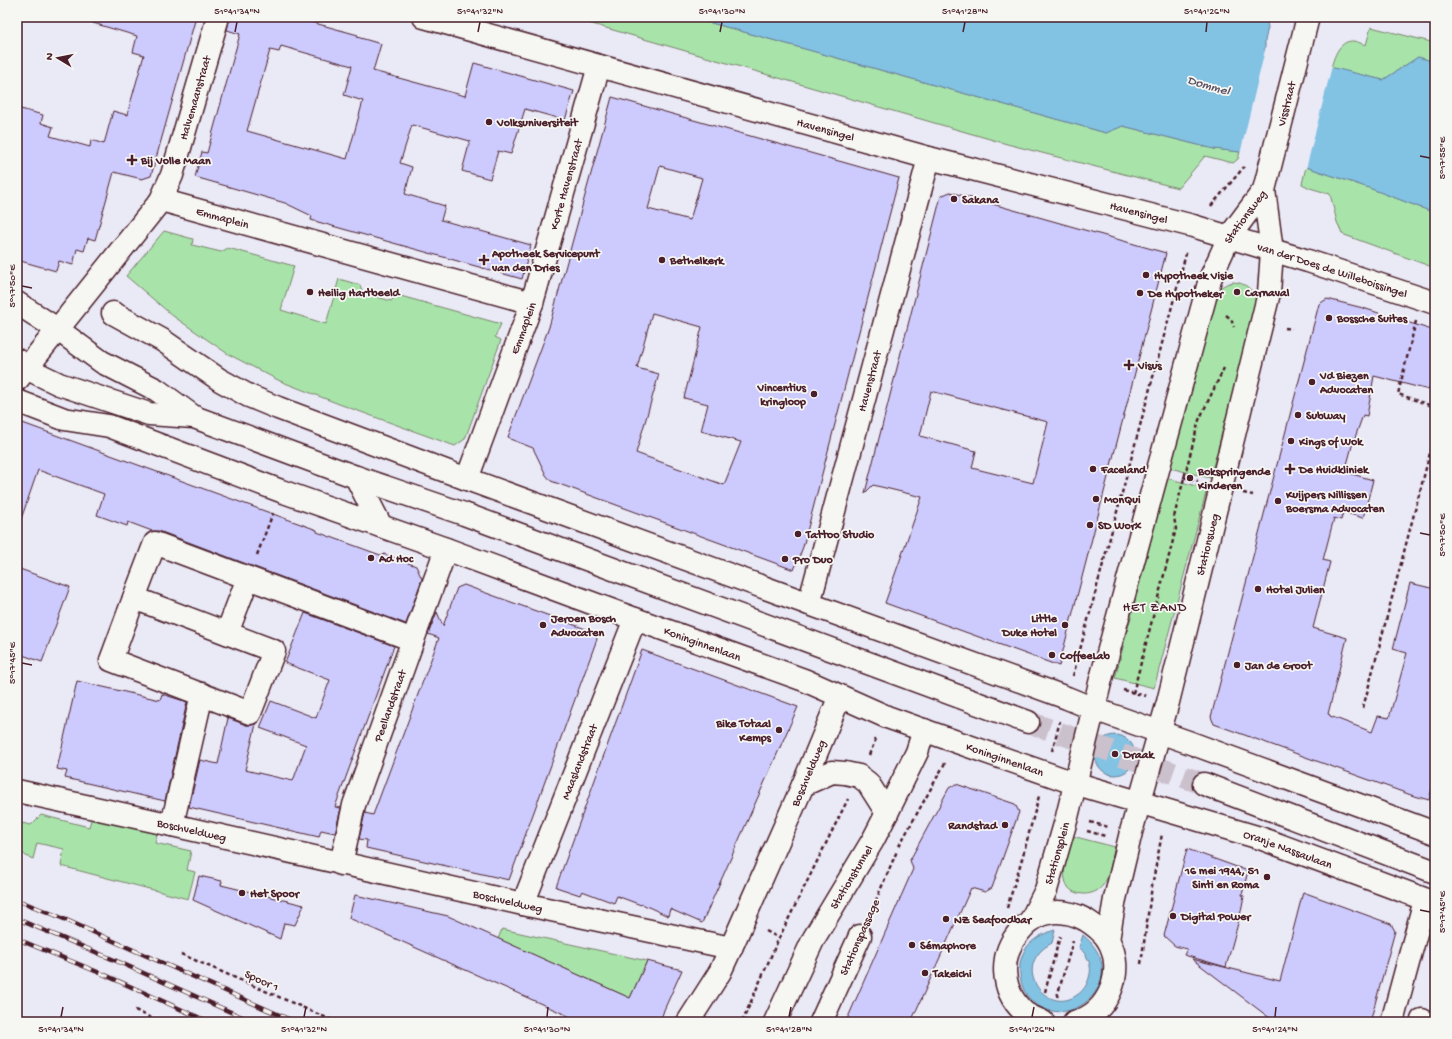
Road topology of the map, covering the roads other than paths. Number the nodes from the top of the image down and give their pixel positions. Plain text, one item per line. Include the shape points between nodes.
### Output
1 (218, 17) edge
2 (424, 17) edge
3 (1308, 17) edge
4 (599, 66) junction
5 (929, 158) junction
6 (1264, 190) junction
7 (161, 200) junction
8 (1229, 236) junction
9 (1272, 251) junction
10 (1429, 301) edge
11 (17, 303) edge
12 (532, 303) junction
13 (113, 312) dead end
14 (57, 329) junction
15 (20, 369) edge
16 (17, 401) edge
17 (194, 417) junction
18 (356, 477) junction
19 (467, 479) junction
20 (381, 526) junction
21 (446, 549) junction
22 (248, 578) junction
23 (134, 598) junction
24 (809, 604) junction
25 (635, 619) junction
26 (227, 633) junction
27 (413, 640) junction
28 (202, 694) junction
29 (840, 696) junction
30 (1094, 709) junction
31 (1028, 722) tunnel mouth
32 (924, 730) junction
33 (1159, 732) junction
34 (1074, 783) junction
35 (1204, 784) tunnel mouth
36 (803, 785) junction
37 (17, 791) edge
38 (1139, 803) junction
39 (887, 813) junction
40 (172, 824) junction
41 (1435, 833) edge
42 (341, 864) junction
43 (1435, 872) edge
44 (1430, 901) edge
45 (523, 904) junction
46 (1031, 920) junction
47 (860, 936) road end
48 (1108, 940) junction
49 (731, 948) junction
50 (688, 1022) edge
51 (776, 1022) edge
52 (821, 1022) edge
53 (1042, 1022) edge
54 (1074, 1022) edge
55 (1392, 1022) edge

1 - 7 street, Halvemaanstraat via 172,175
2 - 4 street, Havensingel
3 - 6 street, Visstraat
4 - 5 street, Havensingel
4 - 12 street, Korte Havenstraat
5 - 8 street, Havensingel
5 - 24 street, Havenstraat
6 - 8 street, Stationsweg
6 - 9 street, Stationsweg
7 - 12 street, Emmaplein
7 - 14 street
8 - 9 street, van der Does de Willeboissingel
8 - 30 street, Stationsweg via 1210,279
9 - 10 street, van der Does de Willeboissingel
9 - 33 street, Stationsweg via 1268,301
11 - 14 street
12 - 19 street, Emmaplein
13 - 19 street via 249,396
14 - 15 street
14 - 17 street via 102,362 157,390
15 - 17 street via 149,414
16 - 20 street via 64,419 109,426
17 - 18 street
18 - 20 street
18 - 31 street via 464,514
19 - 24 street
20 - 21 street, Koninginnenlaan
21 - 25 street, Koninginnenlaan
21 - 27 street, Peellandstraat
22 - 23 street via 155,543
22 - 26 street
22 - 27 street
23 - 26 street
23 - 28 street via 111,660
24 - 30 street
25 - 29 street, Koninginnenlaan via 804,680
25 - 45 street, Maaslandstraat
26 - 28 street via 274,651 250,713
27 - 42 street, Peellandstraat via 354,805
28 - 40 street
29 - 32 street, Koninginnenlaan
29 - 36 street, Boschveldweg
30 - 33 street
30 - 34 street, Stationsplein
32 - 34 street, Koninginnenlaan
32 - 39 street, Stationstunnel via 917,752
33 - 38 street, Stationsweg
33 - 41 street
34 - 38 street, Koninginnenlaan
34 - 46 street, Stationsplein via 1046,890
35 - 43 street
36 - 39 street via 832,772 859,776 868,783
36 - 49 street, Boschveldweg
37 - 40 street, Boschveldweg
38 - 44 street, Oranje Nassaulaan via 1260,838
38 - 48 street via 1114,899
39 - 51 street, Stationstunnel via 814,938
40 - 42 street, Boschveldweg
42 - 45 street, Boschveldweg
44 - 55 street
45 - 49 street, Boschveldweg
46 - 48 street, Stationsplein via 1047,913 1073,915 1097,927
46 - 53 street, Stationsplein via 1012,939 1005,958 1005,978 1011,997 1024,1012
47 - 52 street, Stationspassage
48 - 54 street via 1115,958 1115,976 1110,994 1099,1009
49 - 50 street via 720,972

